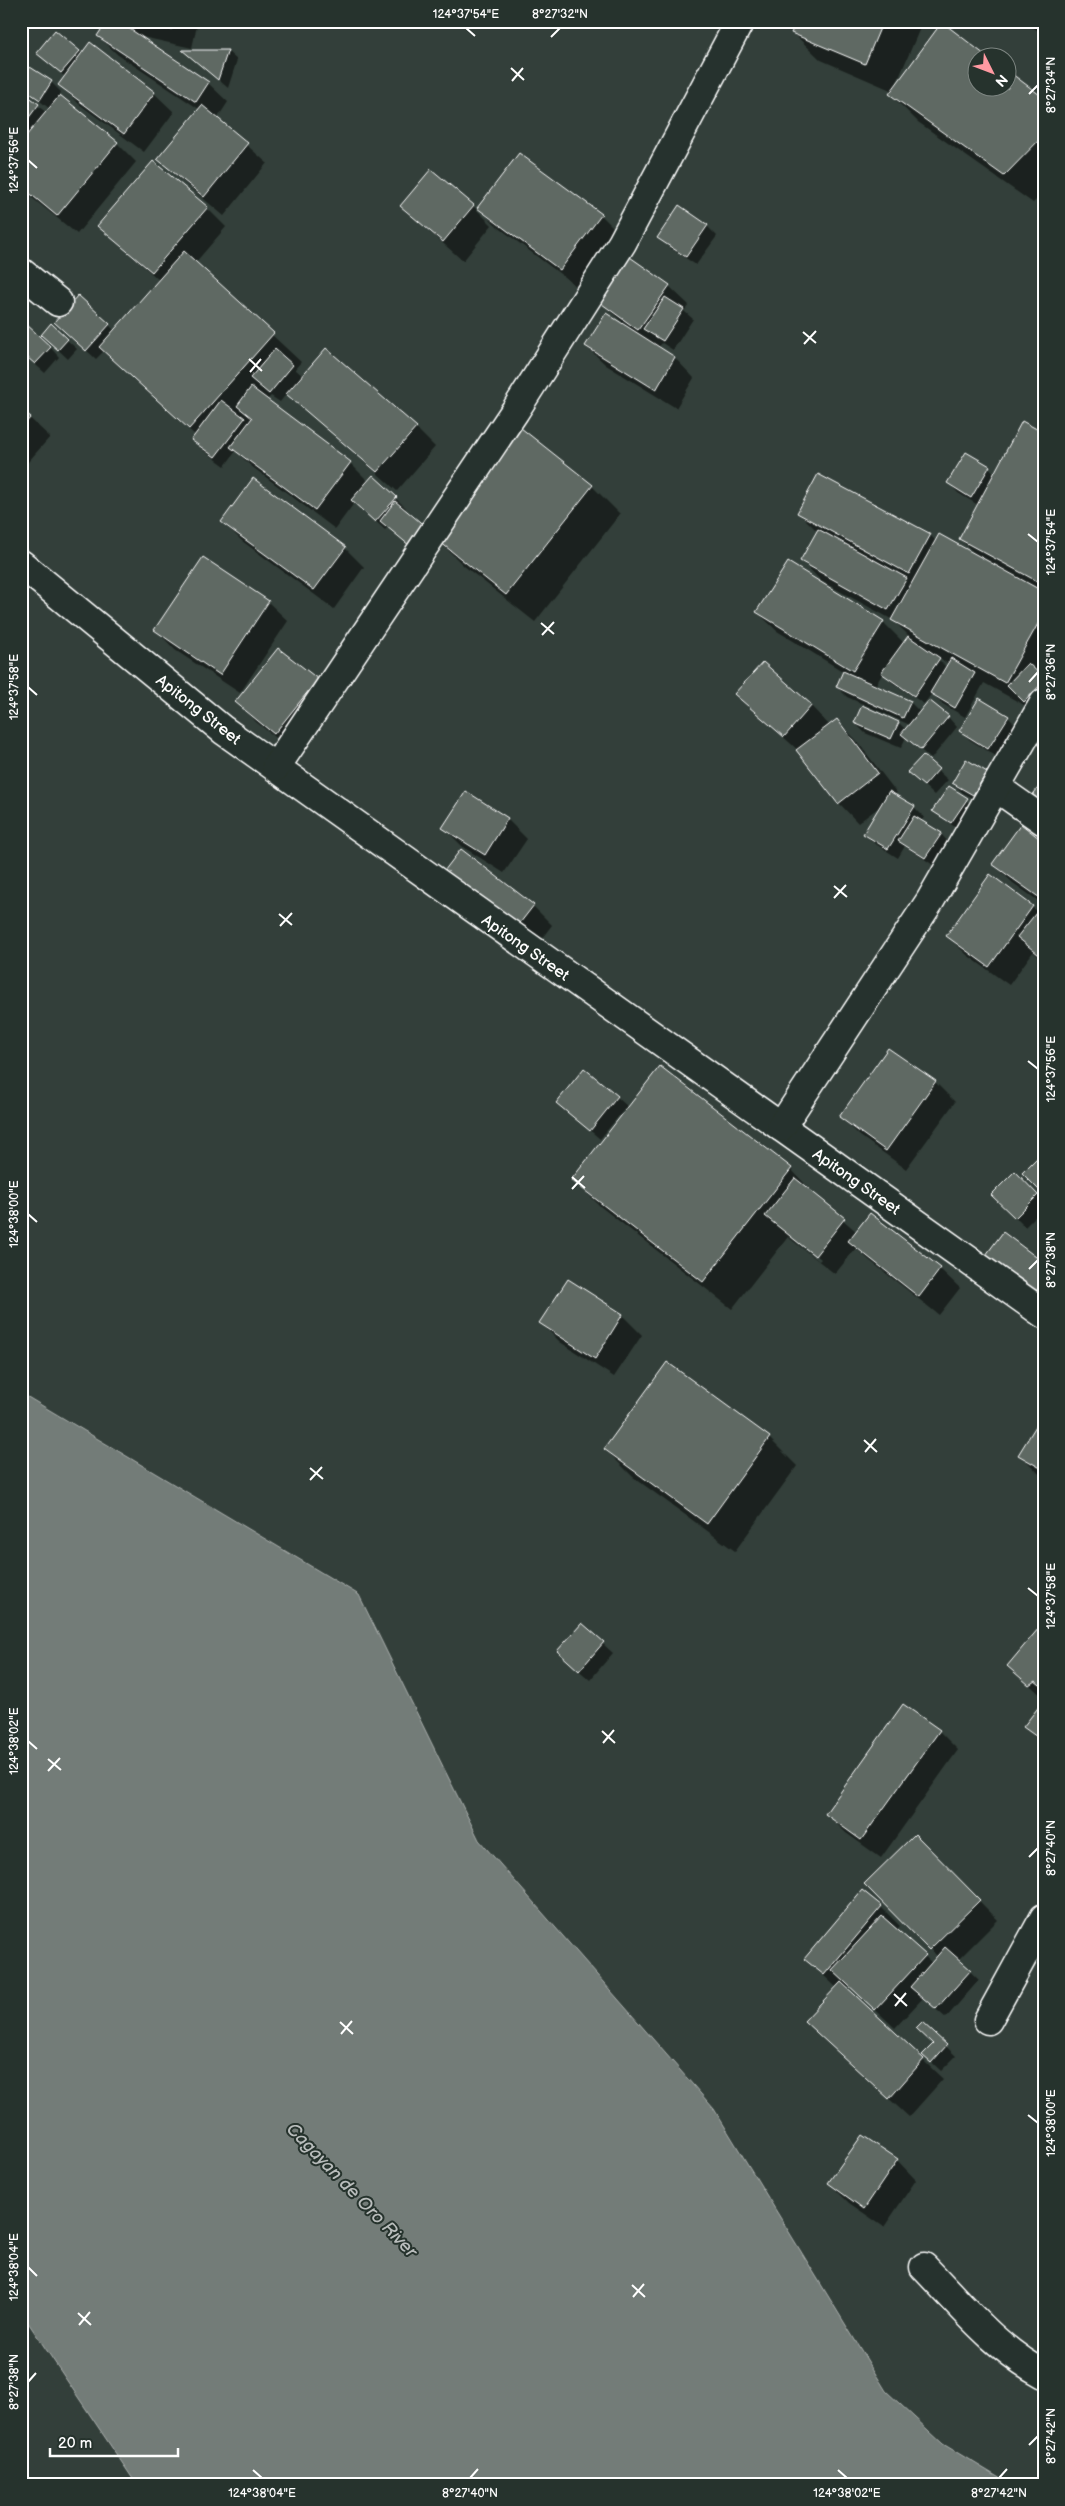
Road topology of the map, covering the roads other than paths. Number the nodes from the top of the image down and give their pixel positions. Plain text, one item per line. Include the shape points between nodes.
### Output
1 (740, 21) edge
2 (21, 272) edge
3 (58, 302) dead end
4 (21, 564) edge
5 (1044, 703) edge
6 (276, 767) junction
7 (997, 788) junction
8 (1044, 821) edge
9 (781, 1128) junction
10 (1044, 1314) edge
11 (1044, 1918) edge
12 (988, 2020) dead end
13 (924, 2267) dead end
14 (1044, 2374) edge

1 - 6 street via 622,243 515,411
2 - 3 street
4 - 6 street, Apitong Street via 223,730
5 - 7 street
6 - 9 street, Apitong Street
7 - 8 street
7 - 9 street via 930,902
9 - 10 street, Apitong Street
11 - 12 street
13 - 14 street via 988,2334 1028,2366

